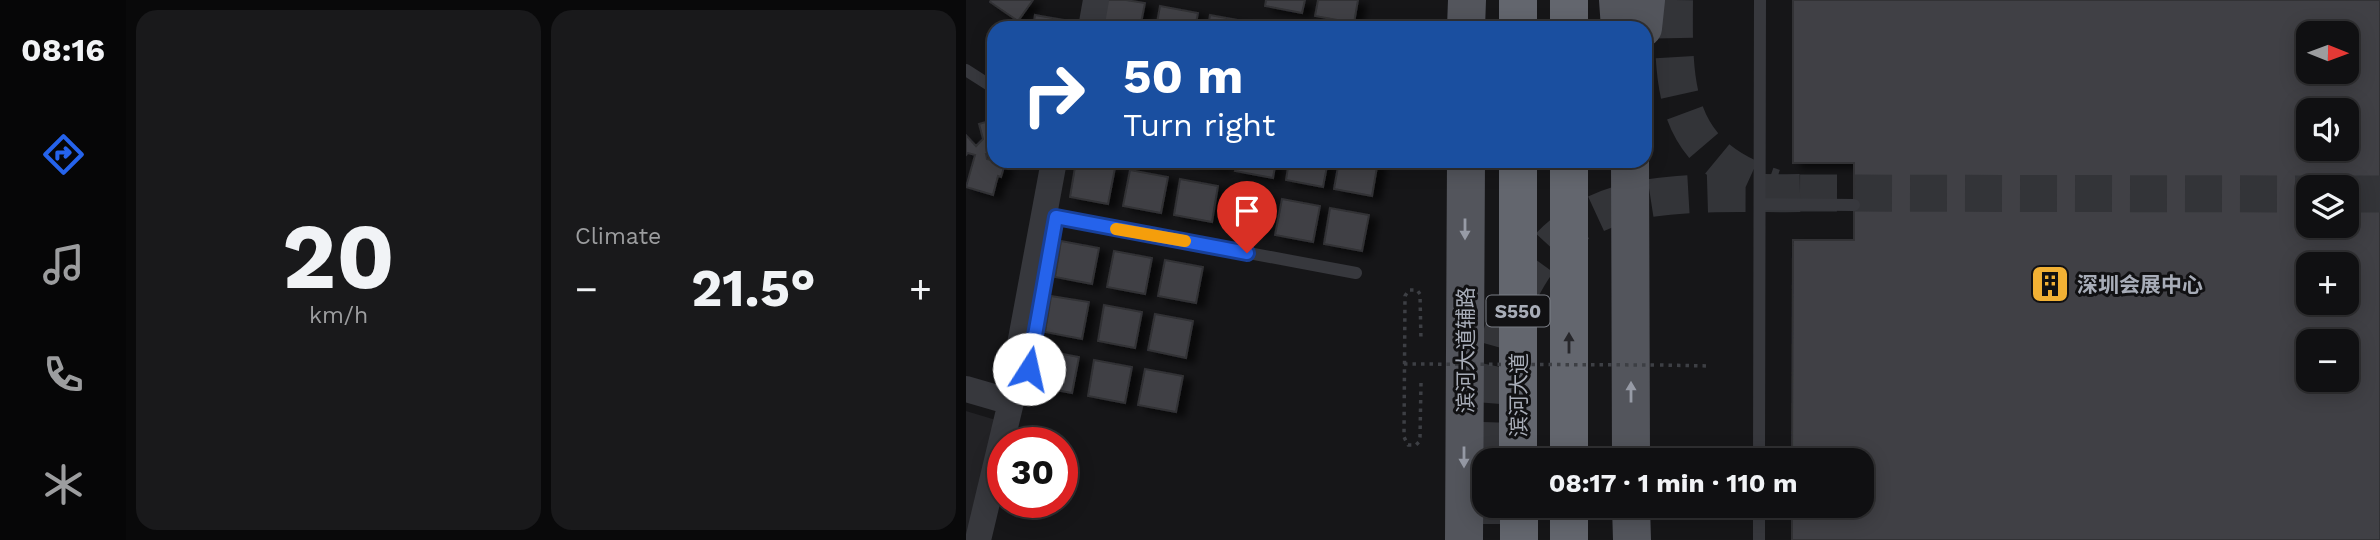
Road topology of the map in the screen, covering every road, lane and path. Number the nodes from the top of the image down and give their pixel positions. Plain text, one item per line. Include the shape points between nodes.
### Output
1 (1083, 0) edge
2 (1096, 0) edge
3 (1467, 0) edge
4 (1518, 0) edge
5 (1569, 0) edge
6 (1618, 0) edge
7 (1646, 0) edge
8 (1760, 0) edge
9 (1079, 21) edge
10 (1092, 21) edge
11 (1466, 21) edge
12 (1518, 21) edge
13 (1569, 21) edge
14 (1620, 21) edge
15 (1644, 21) edge
16 (966, 70) edge
17 (987, 84) edge
18 (1053, 168) edge
19 (1066, 168) edge
20 (1466, 168) edge
21 (1518, 168) edge
22 (1569, 168) edge
23 (1630, 168) edge
24 (1760, 204) junction
25 (1854, 205) dead end
26 (1056, 217) junction
27 (1356, 273) dead end
28 (1421, 341) dead end
29 (1404, 364) junction
30 (1710, 366) dead end
31 (1421, 383) dead end
32 (966, 389) edge
33 (1011, 402) junction
34 (1518, 448) edge
35 (1569, 448) edge
36 (1631, 448) edge
37 (1759, 448) edge
38 (1506, 518) edge
39 (1569, 518) edge
40 (1631, 518) edge
41 (1759, 518) edge
42 (1488, 536) edge
43 (978, 540) edge
44 (1569, 540) edge
45 (1632, 540) edge
46 (1759, 540) edge

1 - 9 street
2 - 10 street
3 - 11 main road
4 - 12 highway
5 - 13 highway
6 - 14 main road
7 - 15 main road
8 - 24 lane
16 - 17 lane
18 - 33 street
19 - 26 street
20 -> 42 main road, 滨河大道辅路
21 - 34 highway, 滨河大道 / S550
35 -> 22 highway, S550
36 -> 23 main road
24 - 25 lane
24 - 37 lane
26 - 27 lane
26 - 33 street via 1029,369
28 - 29 path via 1420,294 1409,290 1405,296
29 - 30 path, bridge
29 - 31 path via 1404,437 1412,446 1420,437
32 - 33 street
33 - 43 street
38 - 42 highway
39 - 44 highway
40 - 45 main road
41 - 46 lane

